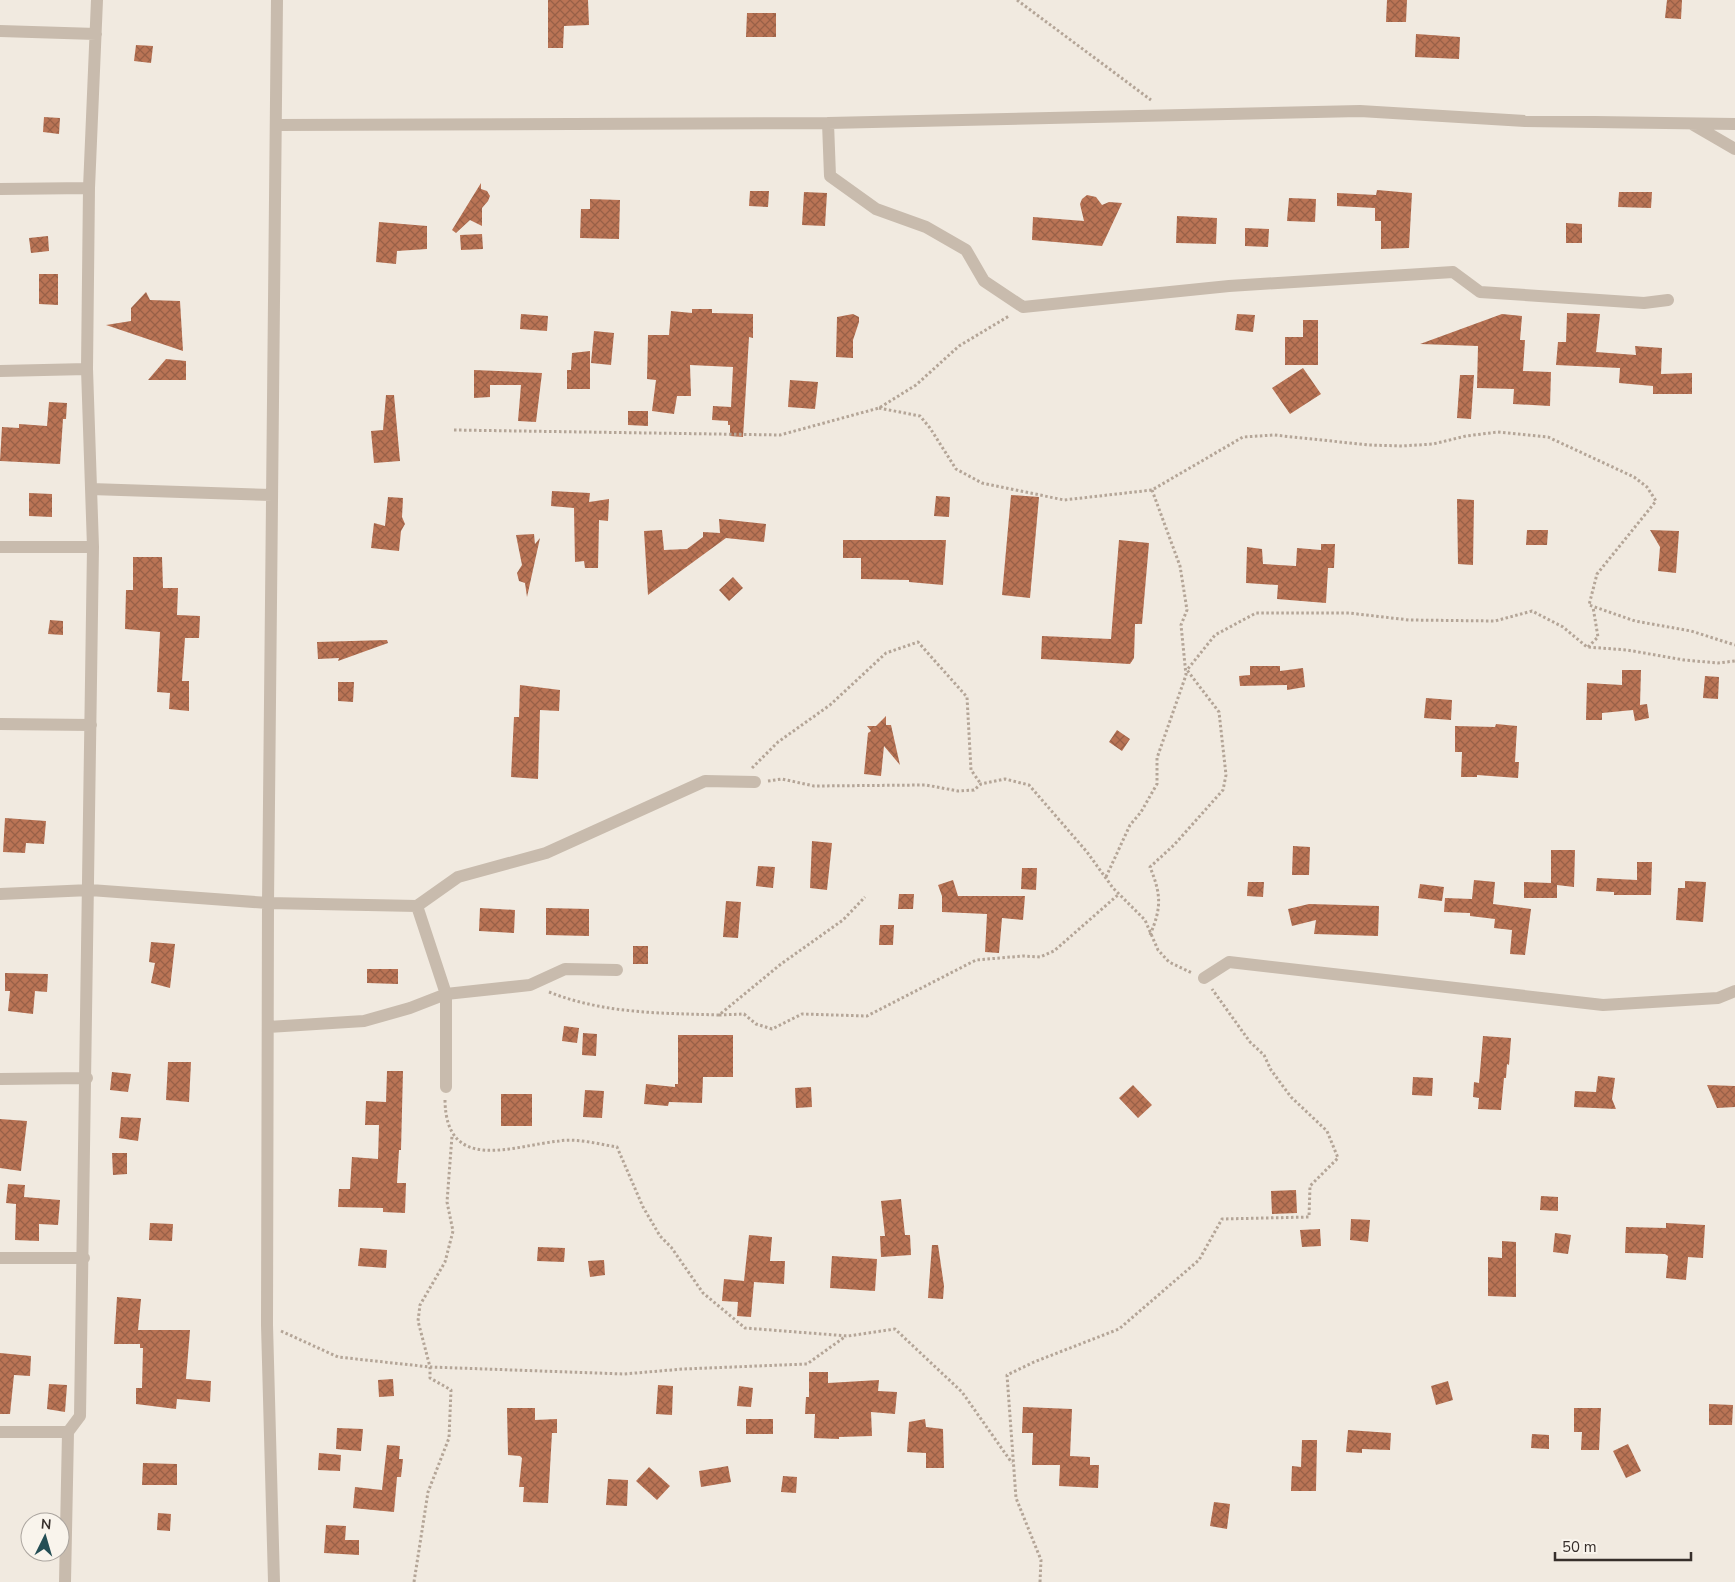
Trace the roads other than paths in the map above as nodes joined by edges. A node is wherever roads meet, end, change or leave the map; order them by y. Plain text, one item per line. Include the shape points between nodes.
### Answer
1 (97, 0) edge
2 (277, 0) edge
3 (0, 32) edge
4 (96, 34) junction
5 (828, 123) junction
6 (1691, 124) junction
7 (1735, 124) edge
8 (277, 125) junction
9 (1735, 149) edge
10 (89, 188) junction
11 (0, 189) edge
12 (1668, 300) dead end
13 (87, 369) junction
14 (0, 371) edge
15 (90, 489) junction
16 (272, 495) junction
17 (0, 547) edge
18 (93, 547) junction
19 (0, 724) edge
20 (91, 725) junction
21 (755, 782) road end
22 (90, 890) junction
23 (0, 894) edge
24 (268, 903) junction
25 (417, 906) junction
26 (617, 970) dead end
27 (1204, 978) road end
28 (1735, 991) edge
29 (446, 994) junction
30 (268, 1027) junction
31 (87, 1078) junction
32 (0, 1079) edge
33 (446, 1087) road end
34 (0, 1258) edge
35 (84, 1258) junction
36 (0, 1432) edge
37 (68, 1432) junction
38 (65, 1582) edge
39 (274, 1582) edge

1 - 4 street
2 - 8 street
3 - 4 street
4 - 10 street
5 - 6 street via 1360,111 1525,121
5 - 8 street
5 - 12 street via 830,176 876,209 926,227 966,250 984,281 1023,308 1229,286 1453,272 1480,292 1644,302
6 - 7 street
6 - 9 street
8 - 16 street
10 - 11 street
10 - 13 street
13 - 14 street
13 - 15 street
15 - 16 street
15 - 18 street
16 - 24 street
17 - 18 street
18 - 20 street
19 - 20 street
20 - 22 street
21 - 25 street via 705,781 546,852 458,877
22 - 23 street
22 - 24 street
22 - 31 street
24 - 25 street
24 - 30 street
25 - 29 street
26 - 29 street via 565,969 530,985
27 - 28 street via 1229,962 1603,1005 1718,998
29 - 30 street via 364,1021
29 - 33 street
30 - 39 street via 267,1324
31 - 32 street
31 - 35 street
34 - 35 street
35 - 37 street via 80,1416
36 - 37 street
37 - 38 street

